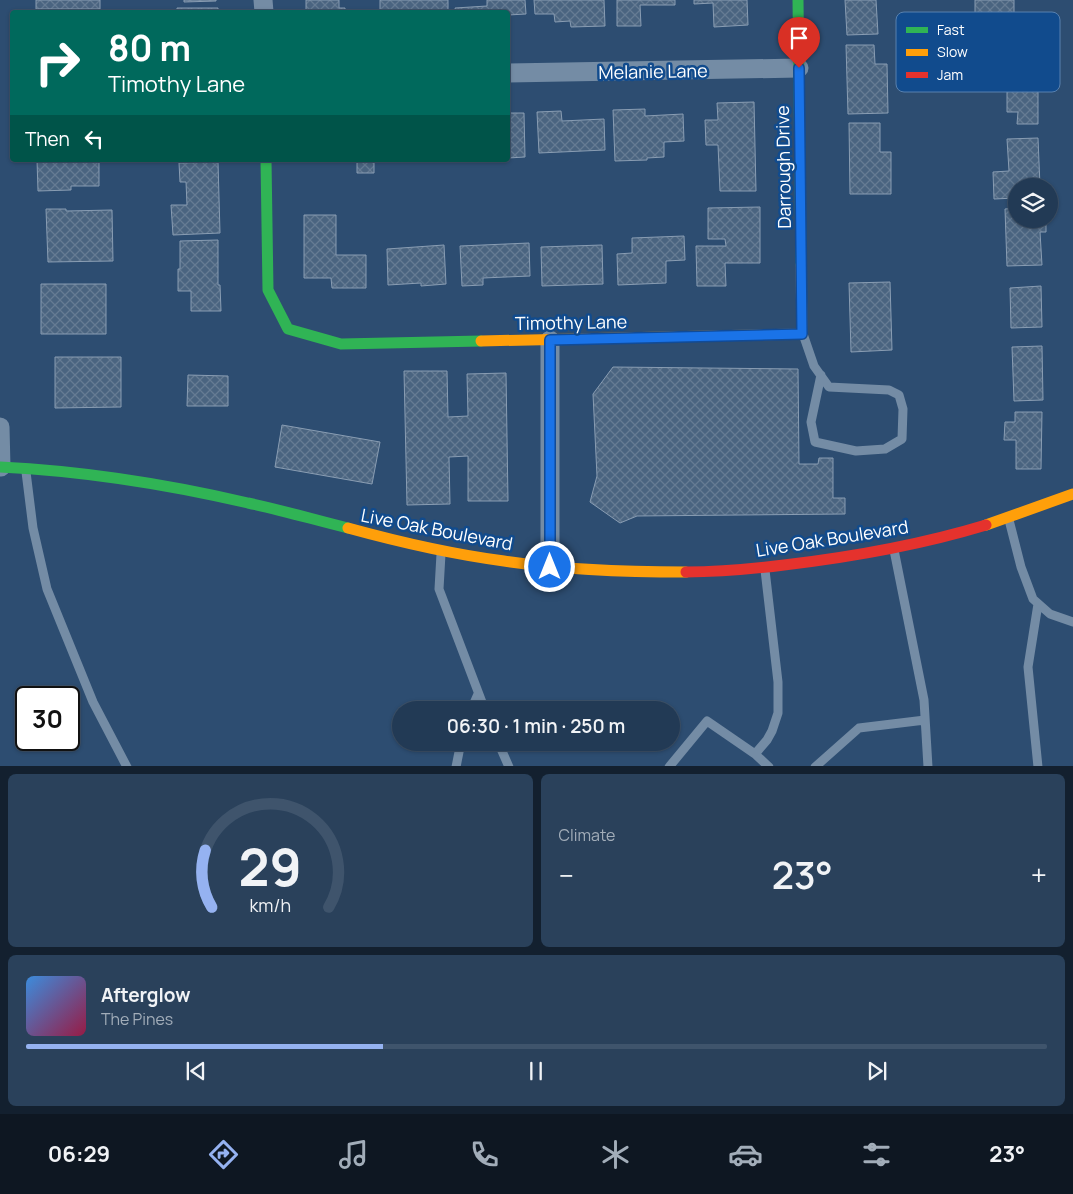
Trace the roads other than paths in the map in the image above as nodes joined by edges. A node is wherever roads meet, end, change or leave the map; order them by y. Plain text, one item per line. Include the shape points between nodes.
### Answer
1 (798, 0) edge
2 (799, 68) junction
3 (510, 73) edge
4 (266, 162) edge
5 (802, 334) junction
6 (550, 340) junction
7 (821, 375) junction
8 (0, 427) edge
9 (0, 468) edge
10 (25, 469) junction
11 (1073, 494) edge
12 (1008, 517) junction
13 (894, 548) junction
14 (441, 551) junction
15 (550, 567) junction
16 (764, 568) junction
17 (1038, 604) junction
18 (1073, 622) edge
19 (478, 694) junction
20 (475, 701) edge
21 (481, 701) edge
22 (925, 720) junction
23 (459, 751) edge
24 (502, 751) edge
25 (755, 754) junction
26 (127, 766) edge
27 (456, 766) edge
28 (509, 766) edge
29 (669, 766) edge
30 (769, 766) edge
31 (815, 766) edge
32 (928, 766) edge
33 (1038, 766) edge

1 - 2 main road, Darrough Drive
2 - 3 street, Melanie Lane
2 - 5 main road, Darrough Drive
4 - 6 main road, Timothy Lane via 268,290 288,328 340,344
5 - 6 main road, Timothy Lane
5 - 7 lane via 814,366
6 - 15 street
7 - 7 lane via 829,387 889,390 899,395 903,409 902,439 885,449 856,451 815,442 811,422
8 - 9 street
9 - 10 main road, Live Oak Boulevard
10 - 14 main road, Live Oak Boulevard via 101,476 181,489
10 - 26 lane via 32,528 47,589 94,702
11 - 12 main road, Live Oak Boulevard
12 - 13 main road, Live Oak Boulevard
12 - 17 lane via 1020,567
13 - 16 main road, Live Oak Boulevard
13 - 22 lane via 924,700
14 - 15 main road, Live Oak Boulevard
14 - 19 lane via 439,589
15 - 16 main road, Live Oak Boulevard via 639,572
16 - 25 lane via 778,682 778,713 767,740
17 - 18 lane via 1050,614
17 - 33 lane via 1028,667
19 - 20 lane
19 - 21 lane
22 - 31 lane via 859,728
22 - 32 lane
23 - 27 lane
24 - 28 lane
25 - 29 lane via 707,721
25 - 30 lane

